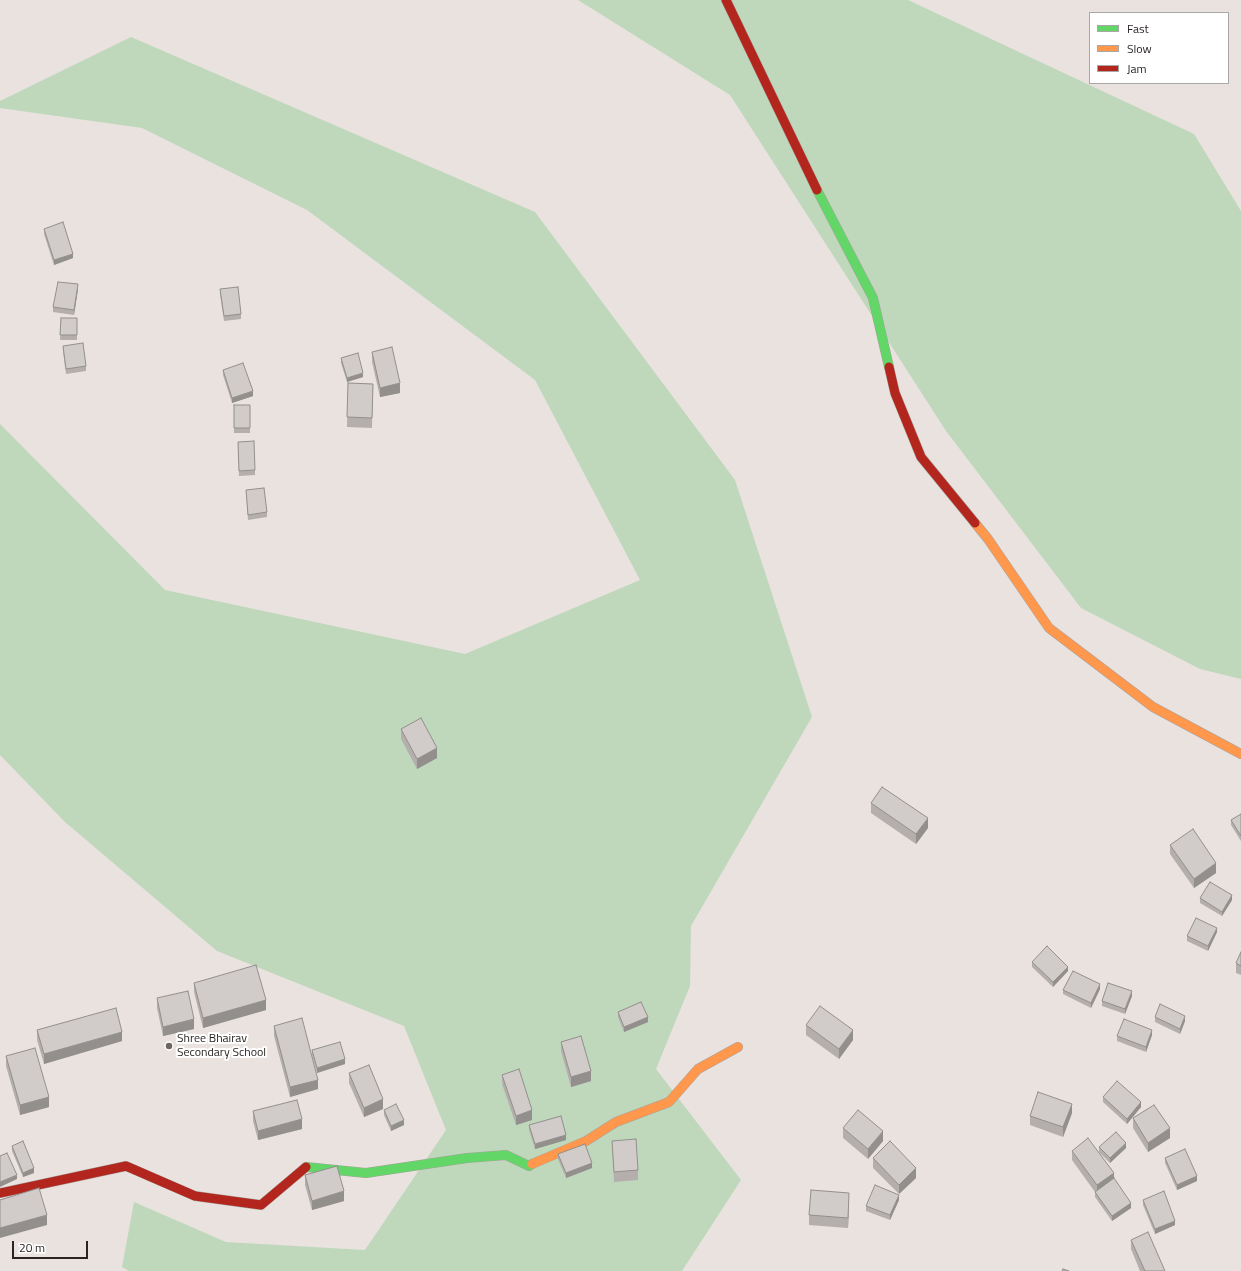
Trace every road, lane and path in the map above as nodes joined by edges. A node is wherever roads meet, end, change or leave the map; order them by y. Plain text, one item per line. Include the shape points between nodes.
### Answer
1 (726, 0) edge
2 (1241, 754) edge
3 (738, 1047) dead end
4 (0, 1193) edge

1 - 2 street via 819,195 873,298 895,393 921,457 988,540 1049,628 1153,707
3 - 4 street via 698,1069 669,1102 616,1122 586,1141 529,1166 506,1155 366,1173 307,1167 261,1205 195,1196 126,1166

